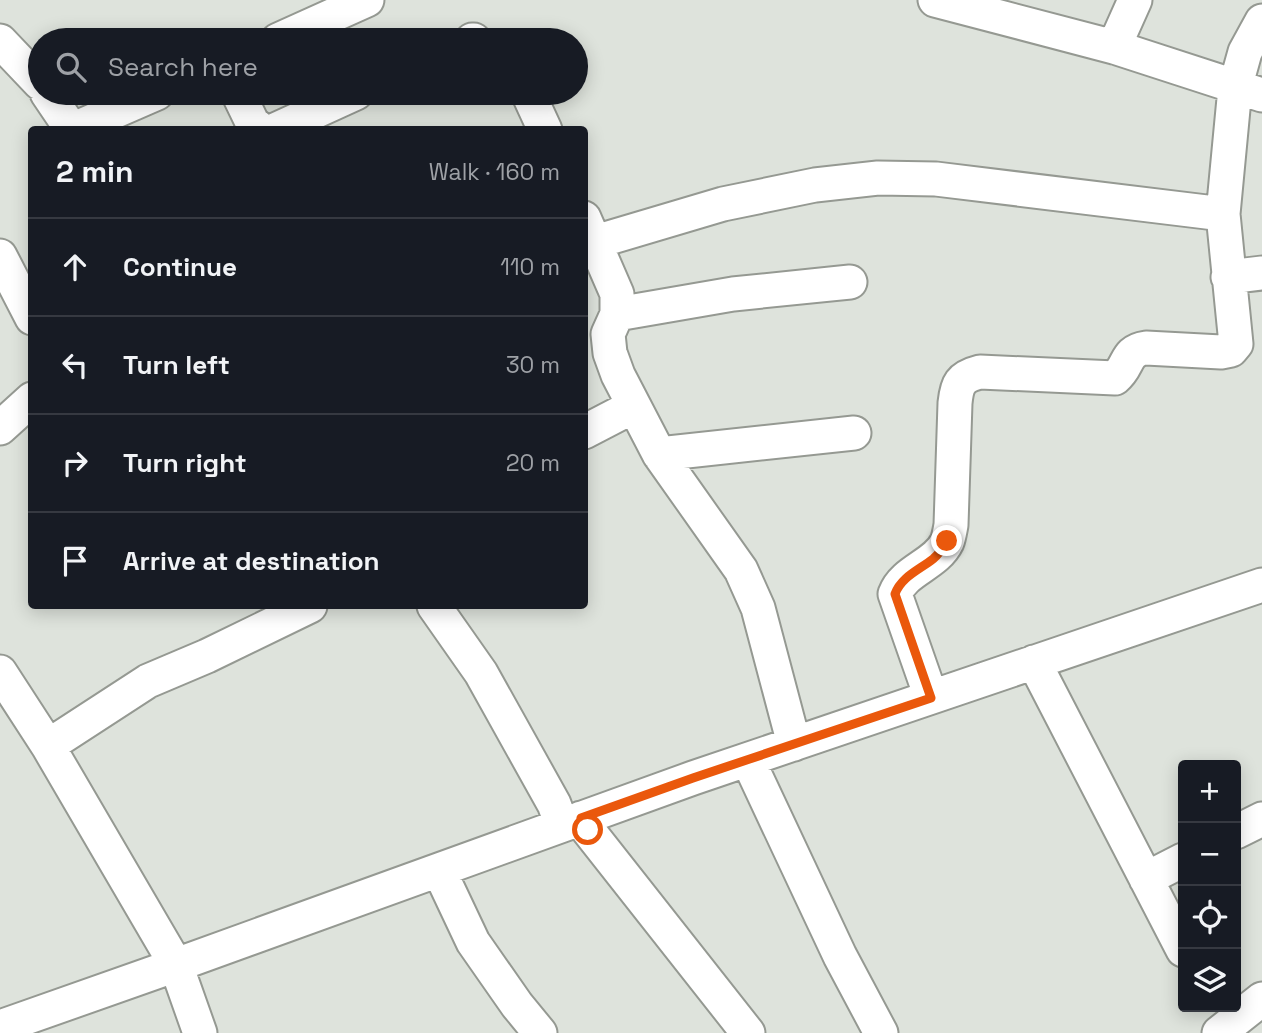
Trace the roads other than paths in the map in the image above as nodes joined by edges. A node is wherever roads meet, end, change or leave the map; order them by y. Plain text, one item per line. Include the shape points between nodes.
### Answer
1 (366, 0) edge
2 (935, 0) edge
3 (1135, 0) edge
4 (1000, 8) edge
5 (1262, 21) edge
6 (304, 28) edge
7 (0, 40) edge
8 (1114, 47) junction
9 (28, 70) edge
10 (1249, 92) edge
11 (55, 105) edge
12 (129, 105) edge
13 (244, 105) edge
14 (330, 105) edge
15 (534, 105) edge
16 (69, 126) edge
17 (81, 126) edge
18 (256, 126) edge
19 (284, 126) edge
20 (543, 126) edge
21 (1223, 214) junction
22 (590, 230) edge
23 (0, 256) edge
24 (1262, 273) edge
25 (1228, 277) junction
26 (850, 282) dead end
27 (28, 310) edge
28 (617, 314) junction
29 (28, 402) edge
30 (634, 405) junction
31 (0, 428) edge
32 (588, 430) edge
33 (853, 433) dead end
34 (659, 454) junction
35 (1262, 585) edge
36 (304, 609) edge
37 (436, 609) edge
38 (1034, 662) junction
39 (0, 672) edge
40 (931, 698) junction
41 (10, 710) edge
42 (794, 744) junction
43 (48, 746) junction
44 (748, 760) junction
45 (1262, 819) edge
46 (572, 822) junction
47 (1241, 830) edge
48 (1178, 863) edge
49 (439, 870) junction
50 (1146, 879) junction
51 (1182, 949) edge
52 (176, 965) junction
53 (1262, 999) edge
54 (1219, 1023) edge
55 (0, 1027) edge
56 (200, 1033) edge
57 (540, 1033) edge
58 (748, 1033) edge
59 (881, 1033) edge

1 - 6 street
2 - 4 street
3 - 8 street
4 - 8 street
5 - 10 street via 1245,52
7 - 9 street
8 - 10 street
10 - 21 street
11 - 16 street
12 - 17 street
13 - 18 street
14 - 19 street
15 - 20 street
21 - 22 street via 936,179 878,178
21 - 25 street
22 - 28 street via 617,294
23 - 27 street
24 - 25 street
25 - 40 street via 1236,333 1231,350 1139,349 1130,353 1115,378 980,372 960,382 947,541 895,594
26 - 28 street via 733,294
28 - 30 street via 608,334 610,353
29 - 31 street
30 - 32 street
30 - 34 street
33 - 34 street
34 - 42 street via 741,570 758,608
35 - 38 street
36 - 43 street via 148,681
37 - 46 street via 481,673 554,804
38 - 40 street
38 - 50 street
39 - 41 street
40 - 42 street
41 - 43 street
42 - 44 street
43 - 52 street
44 - 46 street
44 - 59 street
45 - 47 street
46 - 49 street
46 - 58 street via 588,830
48 - 50 street
49 - 52 street
49 - 57 street via 473,942
50 - 51 street
52 - 55 street
52 - 56 street
53 - 54 street

